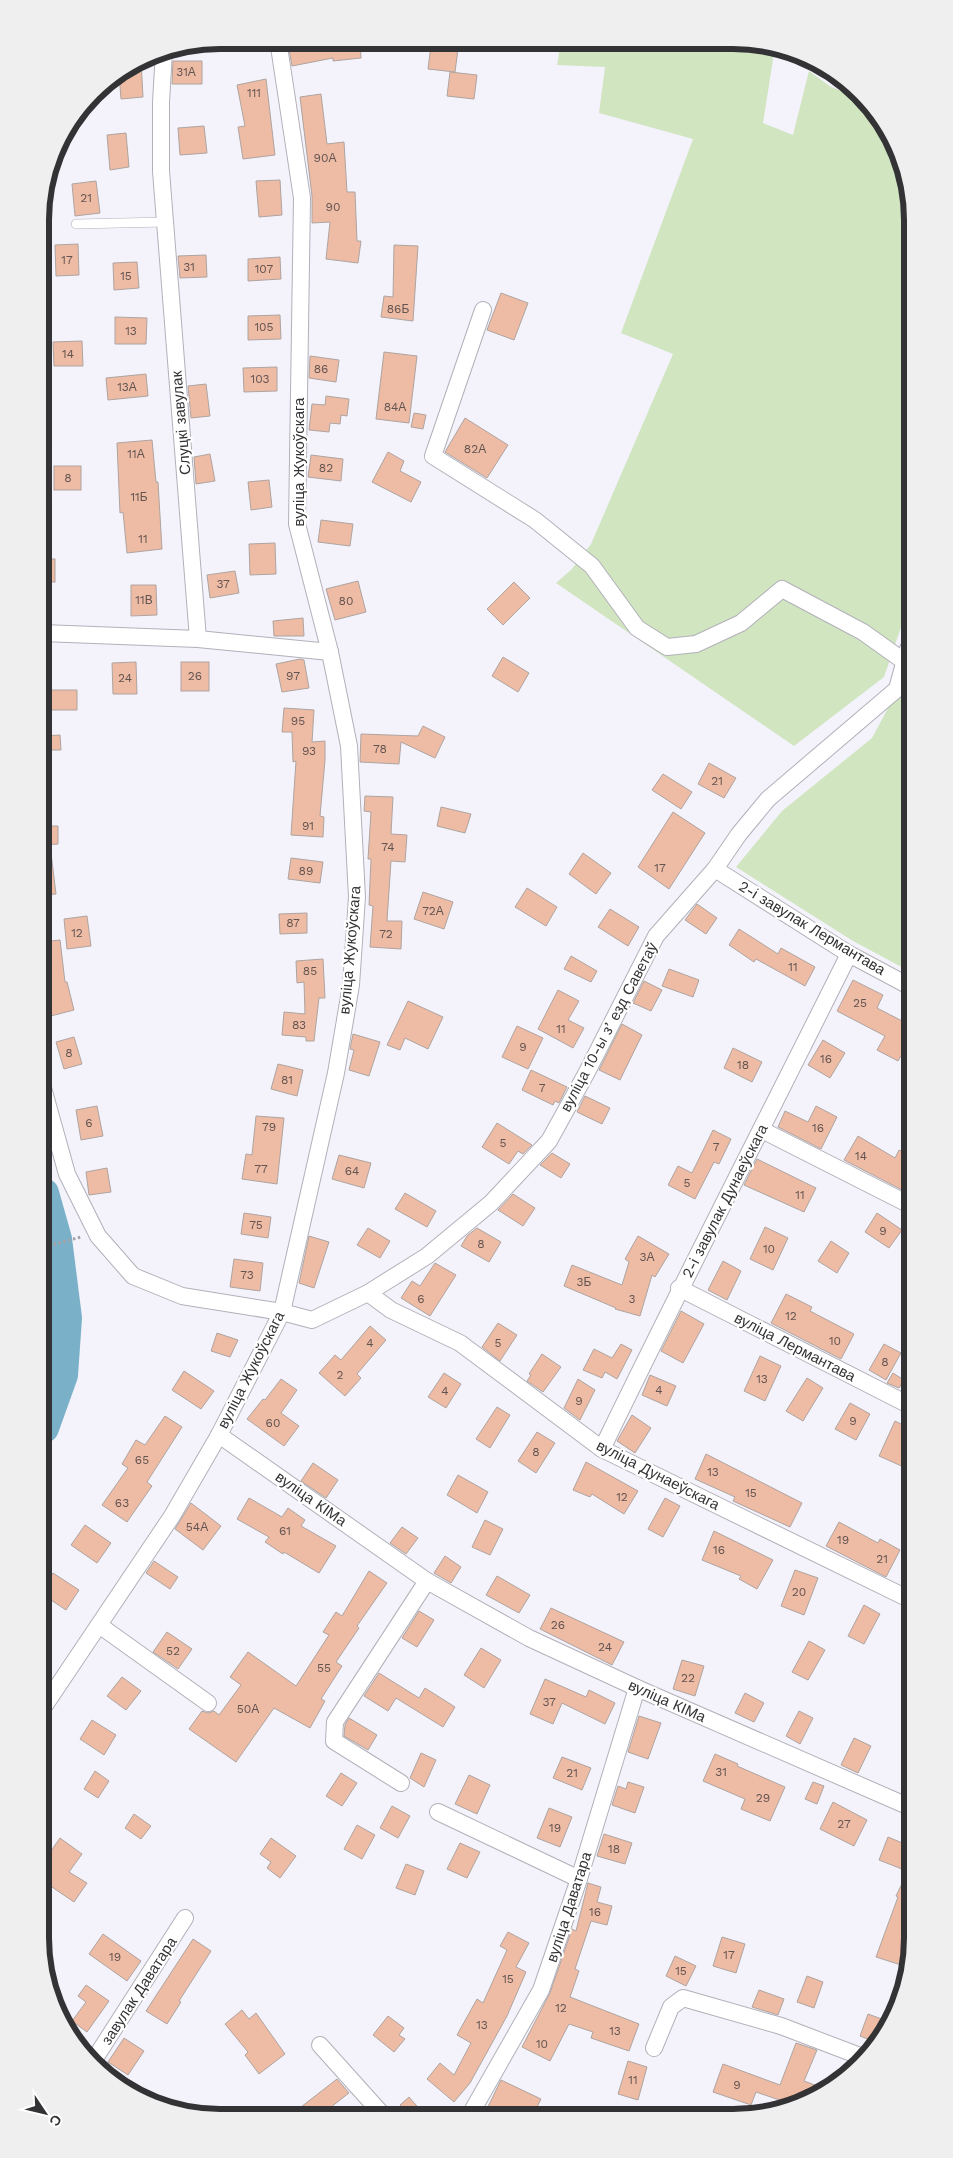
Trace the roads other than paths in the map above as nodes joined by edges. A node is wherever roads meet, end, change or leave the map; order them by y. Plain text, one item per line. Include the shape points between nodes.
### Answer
1 (279, 49) edge
2 (164, 58) edge
3 (165, 222) junction
4 (76, 224) dead end
5 (484, 310) dead end
6 (49, 633) edge
7 (198, 640) junction
8 (330, 652) junction
9 (904, 656) edge
10 (904, 667) edge
11 (715, 869) junction
12 (849, 954) junction
13 (904, 983) edge
14 (49, 1110) edge
15 (762, 1130) junction
16 (904, 1202) edge
17 (679, 1288) junction
18 (368, 1293) junction
19 (282, 1312) junction
20 (904, 1402) edge
21 (219, 1434) junction
22 (602, 1449) junction
23 (427, 1581) junction
24 (904, 1596) edge
25 (99, 1625) junction
26 (637, 1688) junction
27 (49, 1699) edge
28 (208, 1702) dead end
29 (401, 1783) dead end
30 (904, 1805) edge
31 (438, 1812) dead end
32 (579, 1879) junction
33 (185, 1918) dead end
34 (320, 2045) dead end
35 (654, 2048) dead end
36 (857, 2055) edge
37 (96, 2056) edge
38 (378, 2109) edge
39 (472, 2109) edge

1 - 8 street, вуліца Жукоўскага via 302,198 297,524
2 - 3 street, Слуцкі завулак via 161,171
3 - 4 lane
3 - 7 street, Слуцкі завулак
5 - 9 street via 433,456 535,520 592,566 637,628 667,647 696,644 741,623 782,589
6 - 7 street
7 - 8 street
8 - 19 street, вуліца Жукоўскага via 349,746 357,897 351,985 336,1072
10 - 11 street, вуліца 10-ы зʼезд Саветаў via 897,689 768,799
11 - 12 street, 2-і завулак Лермантава
11 - 18 street, вуліца 10-ы зʼезд Саветаў via 656,936 549,1141 491,1204 427,1256
12 - 13 street, 2-і завулак Лермантава
12 - 15 street, 2-і завулак Дунаеўскага
14 - 19 street via 67,1174 98,1236 133,1276 182,1296
15 - 16 street
15 - 17 street, 2-і завулак Дунаеўскага
17 - 20 street, вуліца Лермантава
17 - 22 street, 2-і завулак Дунаеўскага
18 - 19 street, вуліца 10-ы зʼезд Саветаў via 312,1320
18 - 22 street, вуліца Дунаеўскага via 392,1310 460,1343
19 - 21 street, вуліца Жукоўскага
21 - 23 street, вуліца КІМа
21 - 25 street, вуліца Жукоўскага via 172,1516
22 - 24 street, вуліца Дунаеўскага
23 - 26 street, вуліца КІМа via 530,1638
23 - 29 street via 335,1722 334,1741
25 - 27 street, вуліца Жукоўскага
25 - 28 street
26 - 30 street, вуліца КІМа
26 - 32 street, вуліца Даватара
31 - 32 street
32 - 39 street, вуліца Даватара via 541,1990
33 - 37 street, завулак Даватара
34 - 38 street
35 - 36 street via 670,2007 683,1998 781,2026

